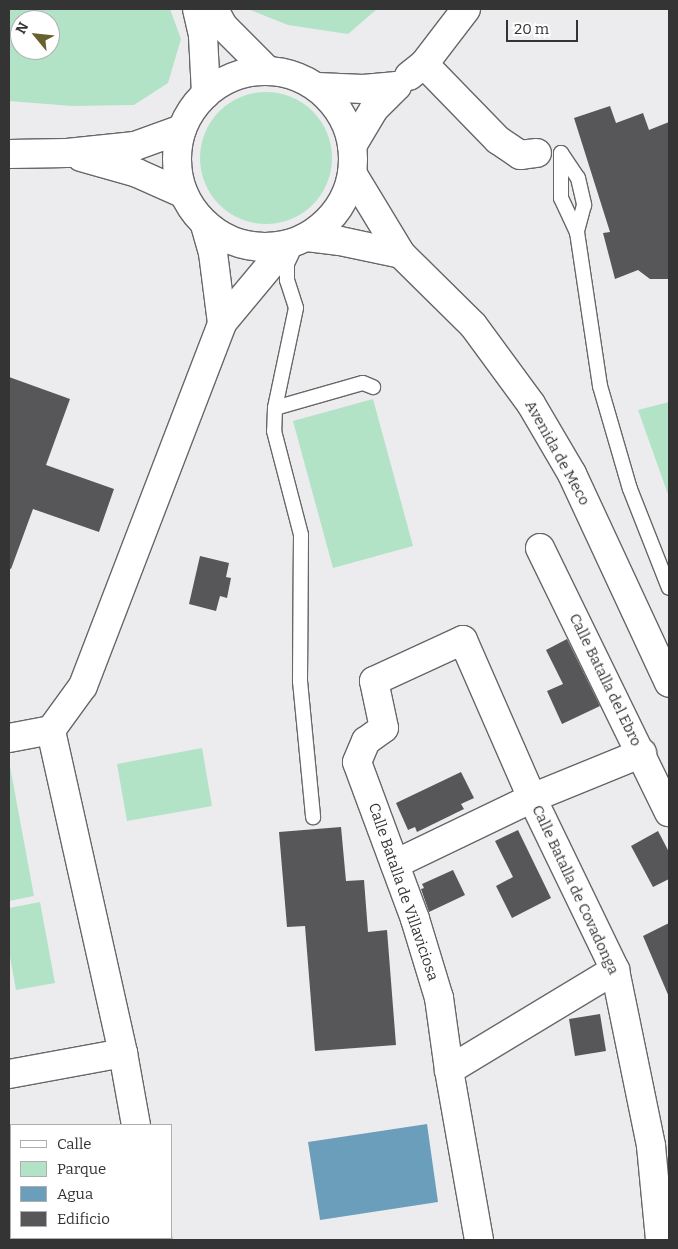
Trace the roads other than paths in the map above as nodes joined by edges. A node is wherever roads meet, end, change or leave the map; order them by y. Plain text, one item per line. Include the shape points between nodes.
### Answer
1 (196, 9) edge
2 (214, 9) edge
3 (466, 9) edge
4 (424, 64) junction
5 (267, 70) junction
6 (397, 86) junction
7 (317, 87) junction
8 (206, 94) junction
9 (182, 130) junction
10 (67, 153) junction
11 (549, 153) junction
12 (9, 154) edge
13 (352, 159) junction
14 (184, 194) junction
15 (205, 225) junction
16 (577, 232) junction
17 (297, 241) junction
18 (401, 254) junction
19 (222, 323) junction
20 (373, 387) dead end
21 (275, 408) junction
22 (540, 548) dead end
23 (669, 588) edge
24 (462, 640) joint
25 (669, 682) edge
26 (51, 730) junction
27 (9, 738) edge
28 (642, 753) junction
29 (532, 798) junction
30 (669, 812) edge
31 (313, 817) dead end
32 (395, 864) junction
33 (615, 970) junction
34 (123, 1052) junction
35 (448, 1070) junction
36 (9, 1074) edge
37 (136, 1124) edge
38 (479, 1240) edge
39 (660, 1240) edge

1 - 8 street via 203,36
2 - 5 street via 223,26
3 - 4 street
4 - 6 street
4 - 11 street via 498,140 520,155
5 - 7 street via 302,78
5 - 8 street via 245,73 224,81
6 - 7 street via 363,89
6 - 13 street via 374,109
7 - 13 street via 330,99 348,129
8 - 9 street via 192,110
9 - 10 street via 135,146
9 - 14 street via 177,162
10 - 12 street
10 - 14 street via 138,173
11 - 16 lane via 561,198
11 - 16 lane via 578,178 584,205
13 - 17 street via 347,192 337,210 324,225
13 - 18 street, Avenida de Meco
14 - 15 street
15 - 17 street via 235,243 270,248
15 - 19 street via 213,254
16 - 23 lane via 600,386 630,489
17 - 18 street
17 - 19 street
17 - 21 lane via 287,264 287,280 296,308
18 - 25 street, Avenida de Meco via 473,325 531,404 572,474
19 - 26 street via 83,686
20 - 21 lane via 363,383
21 - 31 lane via 274,430 301,535 300,681
22 - 28 street, Calle Batalla del Ebro
24 - 29 street, Calle Batalla de Covadonga
24 - 32 street, Calle Batalla de Villaviciosa via 374,681 384,728 366,741 358,762
26 - 27 street
26 - 34 street
28 - 29 street
28 - 30 street, Calle Batalla del Ebro
29 - 32 street
29 - 33 street, Calle Batalla de Covadonga
32 - 35 street, Calle Batalla de Villaviciosa via 439,998
33 - 35 street
33 - 39 street, Calle Batalla de Covadonga via 651,1146
34 - 36 street
34 - 37 street
35 - 38 street, Calle Batalla de Villaviciosa

